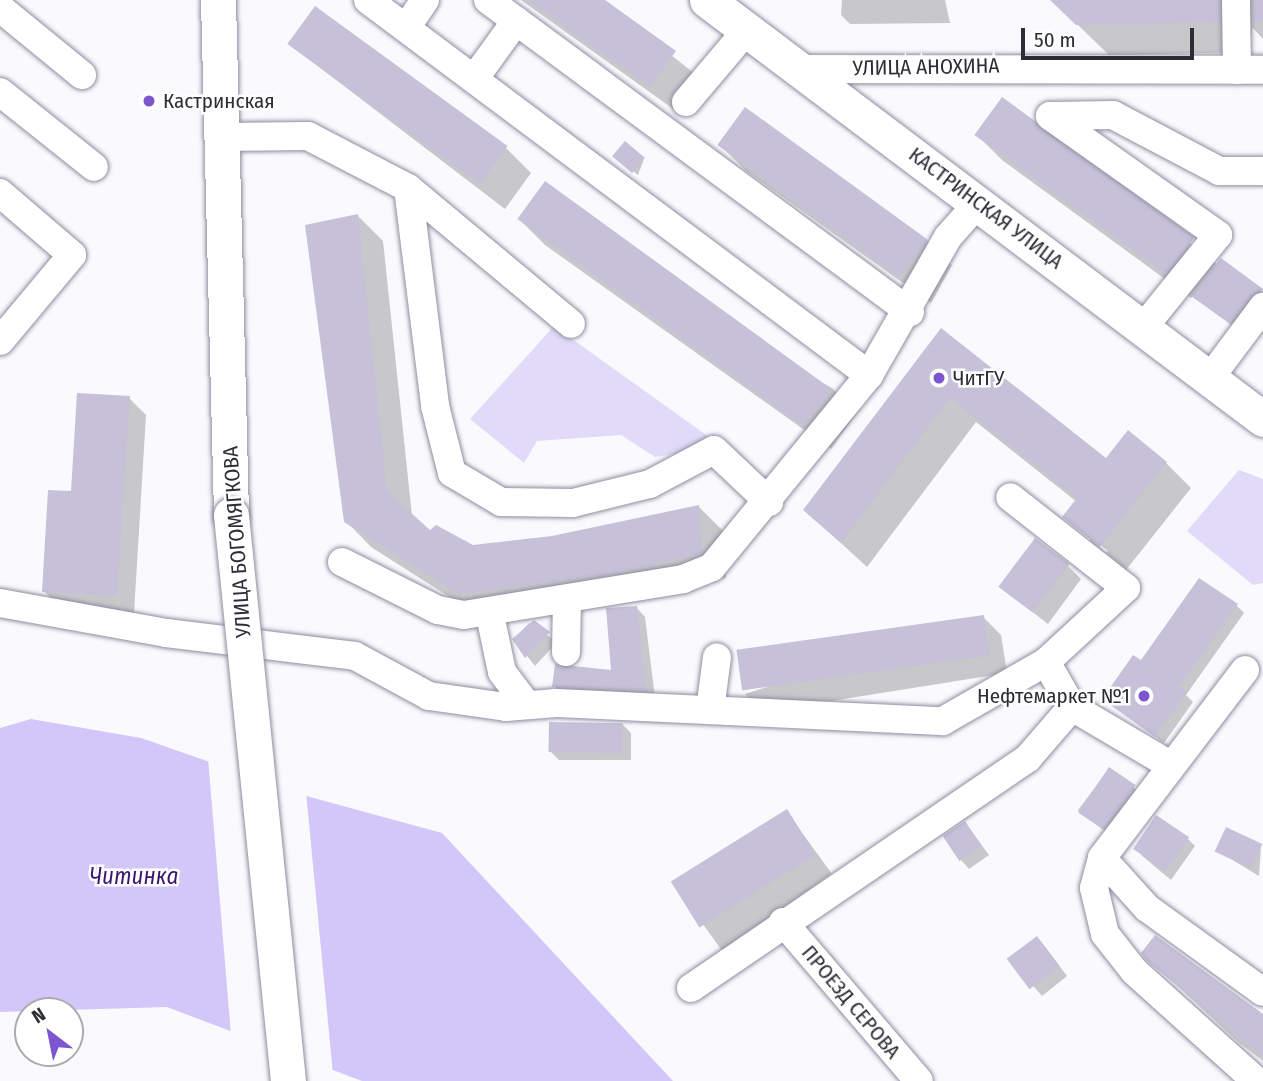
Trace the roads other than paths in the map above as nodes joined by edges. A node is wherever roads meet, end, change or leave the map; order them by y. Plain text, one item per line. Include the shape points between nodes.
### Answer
1 (218, 0) edge
2 (368, 0) edge
3 (425, 0) edge
4 (488, 0) edge
5 (707, 0) edge
6 (1236, 0) edge
7 (0, 8) edge
8 (516, 21) junction
9 (406, 28) junction
10 (746, 31) junction
11 (799, 69) junction
12 (1250, 70) edge
13 (82, 75) dead end
14 (474, 79) junction
15 (0, 92) edge
16 (687, 102) dead end
17 (221, 137) junction
18 (94, 167) dead end
19 (1263, 171) edge
20 (408, 188) junction
21 (0, 193) edge
22 (979, 202) junction
23 (1263, 307) edge
24 (911, 312) junction
25 (571, 324) dead end
26 (1143, 328) junction
27 (0, 341) edge
28 (869, 374) junction
29 (1210, 378) junction
30 (1263, 419) edge
31 (1010, 497) dead end
32 (769, 502) junction
33 (342, 562) dead end
34 (566, 601) junction
35 (0, 603) edge
36 (490, 615) junction
37 (566, 652) dead end
38 (717, 657) dead end
39 (1046, 662) junction
40 (1245, 670) dead end
41 (527, 705) junction
42 (1072, 707) junction
43 (710, 710) junction
44 (1170, 765) junction
45 (1102, 858) junction
46 (783, 922) junction
47 (691, 988) dead end
48 (1263, 992) edge
49 (288, 1081) edge
50 (919, 1081) edge
51 (1256, 1081) edge

1 - 17 main road, УЛИЦА БОГОМЯГКОВА
2 - 9 street
3 - 9 street
4 - 8 street
5 - 10 main road, КАСТРИНСКАЯ УЛИЦА
6 - 12 street
7 - 13 street
8 - 14 street
8 - 24 street
9 - 14 street
10 - 11 main road, КАСТРИНСКАЯ УЛИЦА
10 - 16 street
11 - 12 street, УЛИЦА АНОХИНА
11 - 22 main road, КАСТРИНСКАЯ УЛИЦА
14 - 28 street
15 - 18 street
17 - 20 street via 308,136
17 - 49 main road, УЛИЦА БОГОМЯГКОВА, bridge via 231,515
19 - 26 street via 1219,171 1113,115 1050,116 1218,235
20 - 25 street
20 - 32 street via 435,406 452,473 501,502 573,503 650,484 714,450
21 - 27 street via 72,255
22 - 24 street via 948,237
22 - 26 main road, КАСТРИНСКАЯ УЛИЦА
23 - 29 street
24 - 28 street
26 - 29 main road, КАСТРИНСКАЯ УЛИЦА
28 - 32 street
29 - 30 main road, КАСТРИНСКАЯ УЛИЦА
31 - 39 street via 1126,588
32 - 34 street via 712,568 683,579
33 - 36 street via 438,610
34 - 36 street
34 - 37 street
35 - 41 street via 166,633 355,656 429,696
36 - 41 street via 502,672
38 - 43 street
39 - 42 street
39 - 43 street via 943,721
40 - 44 street
41 - 43 street
42 - 44 street
42 - 46 street via 1028,758
44 - 45 street
45 - 48 street via 1147,908
45 - 51 street via 1094,888 1105,934 1134,971
46 - 47 street
46 - 50 street, ПРОЕЗД СЕРОВА

